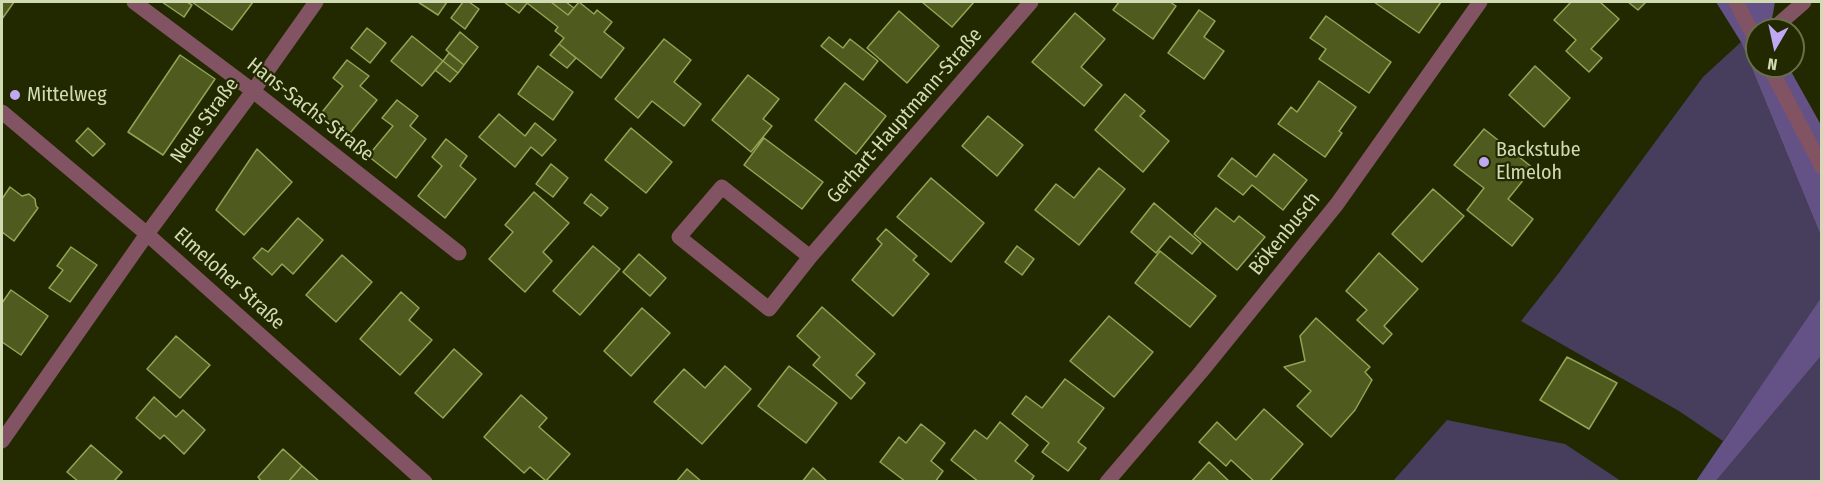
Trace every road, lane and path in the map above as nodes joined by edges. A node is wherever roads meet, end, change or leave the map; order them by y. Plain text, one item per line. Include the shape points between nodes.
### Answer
1 (134, 2) edge
2 (316, 2) edge
3 (1031, 2) edge
4 (1480, 2) edge
5 (1736, 2) edge
6 (1804, 2) edge
7 (1786, 18) edge
8 (1745, 19) edge
9 (1775, 78) edge
10 (253, 91) junction
11 (2, 112) edge
12 (1821, 167) edge
13 (147, 234) junction
14 (459, 253) dead end
15 (810, 257) junction
16 (2, 441) edge
17 (425, 482) edge
18 (1107, 482) edge

1 - 10 street, Hans-Sachs-Straße
2 - 10 street, Neue Straße
3 - 15 street, Gerhart-Hauptmann-Straße
4 - 18 street, Bökenbusch via 1337,204
5 - 8 street
6 - 7 street
9 - 12 street
10 - 13 street, Neue Straße
10 - 14 street, Hans-Sachs-Straße
11 - 13 street, Elmeloher Straße
13 - 16 street
13 - 17 street, Elmeloher Straße
15 - 15 street, Gerhart-Hauptmann-Straße via 722,187 679,237 769,309

